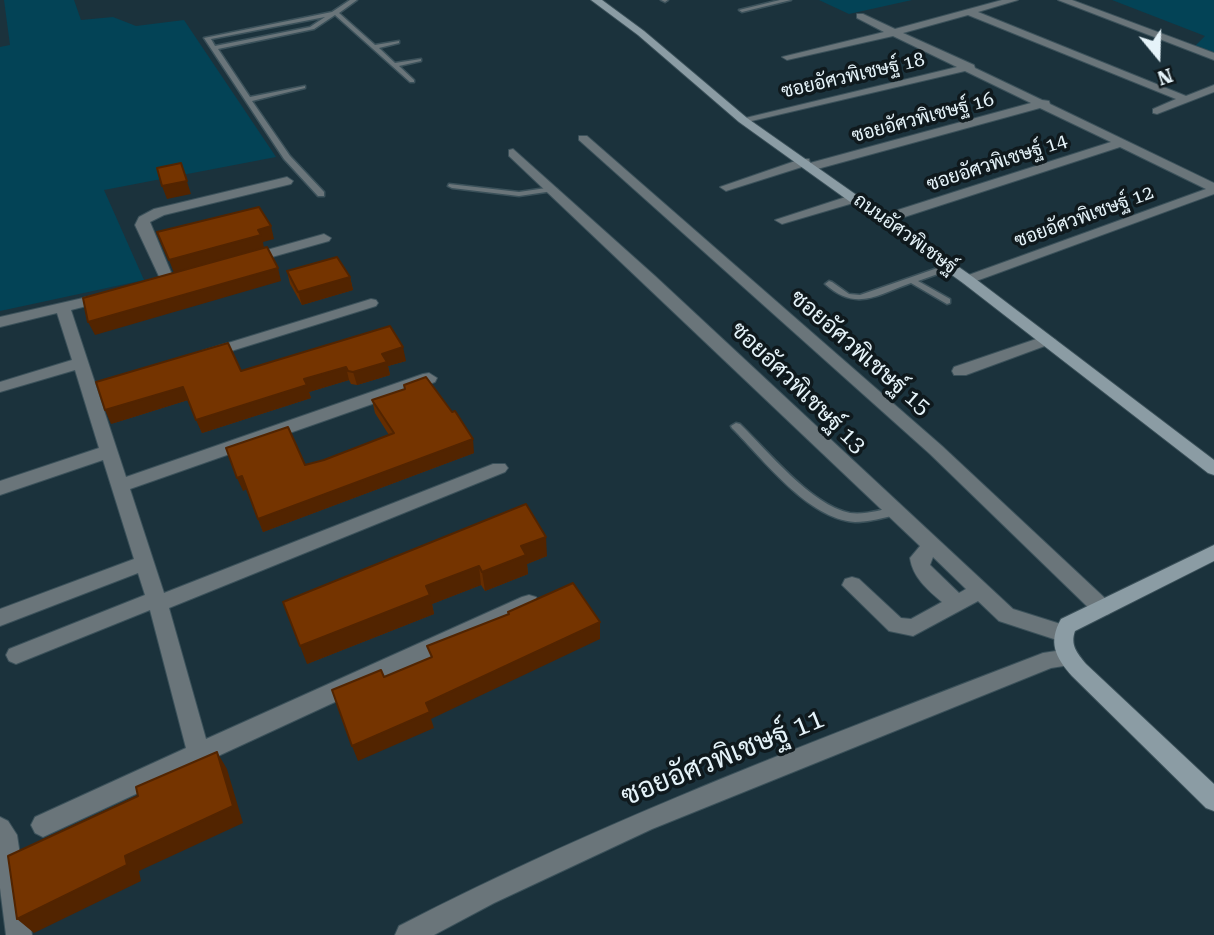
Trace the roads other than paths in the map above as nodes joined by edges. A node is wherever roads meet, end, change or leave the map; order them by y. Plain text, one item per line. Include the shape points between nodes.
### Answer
1 (354, 0) edge
2 (596, 0) edge
3 (759, 0) edge
4 (788, 0) edge
5 (1013, 0) edge
6 (1063, 0) edge
7 (767, 4) junction
8 (742, 10) dead end
9 (335, 13) junction
10 (971, 13) junction
11 (860, 16) dead end
12 (896, 32) junction
13 (397, 42) dead end
14 (374, 47) junction
15 (214, 48) junction
16 (787, 57) dead end
17 (1214, 57) edge
18 (419, 60) dead end
19 (394, 65) junction
20 (970, 67) junction
21 (412, 81) dead end
22 (303, 87) dead end
23 (1214, 88) edge
24 (251, 99) junction
25 (1187, 100) junction
26 (1045, 103) junction
27 (1157, 111) dead end
28 (743, 120) junction
29 (583, 138) dead end
30 (1121, 143) junction
31 (513, 153) dead end
32 (808, 165) junction
33 (287, 181) dead end
34 (452, 186) dead end
35 (726, 187) dead end
36 (1214, 189) edge
37 (553, 190) junction
38 (321, 194) dead end
39 (855, 198) junction
40 (884, 219) junction
41 (782, 220) dead end
42 (324, 238) dead end
43 (233, 264) edge
44 (949, 267) junction
45 (911, 280) junction
46 (968, 280) junction
47 (168, 282) edge
48 (829, 284) dead end
49 (116, 295) edge
50 (947, 301) dead end
51 (371, 303) dead end
52 (64, 308) junction
53 (0, 322) edge
54 (1048, 340) junction
55 (197, 357) edge
56 (80, 363) junction
57 (960, 371) dead end
58 (429, 378) edge
59 (0, 387) edge
60 (736, 426) dead end
61 (110, 451) junction
62 (499, 468) dead end
63 (1214, 469) edge
64 (122, 485) junction
65 (0, 488) edge
66 (894, 511) junction
67 (931, 547) junction
68 (1214, 552) edge
69 (144, 563) junction
70 (852, 585) dead end
71 (979, 591) junction
72 (554, 592) edge
73 (157, 602) junction
74 (957, 603) junction
75 (1102, 608) junction
76 (0, 618) edge
77 (1063, 633) junction
78 (16, 655) dead end
79 (1069, 658) junction
80 (199, 754) junction
81 (1214, 800) edge
82 (43, 825) dead end
83 (0, 829) edge
84 (19, 935) edge
85 (408, 935) edge

1 - 9 lane
2 - 28 street, ถนนอัศวพิเชษฐ์
3 - 7 lane
4 - 7 lane
5 - 10 street
6 - 17 street
7 - 8 lane
9 - 14 lane
9 - 15 lane via 299,32
9 - 15 lane via 207,38
10 - 12 street
10 - 25 street
11 - 12 street
12 - 16 street
12 - 20 street
13 - 14 lane
14 - 19 lane
15 - 24 lane
18 - 19 lane
19 - 21 lane
20 - 26 street
20 - 28 street, ซอยอัศวพิเชษฐ์ 18
22 - 24 lane
23 - 25 street
24 - 38 lane via 288,157
25 - 27 street
26 - 30 street
26 - 32 street, ซอยอัศวพิเชษฐ์ 16
28 - 32 street, ถนนอัศวพิเชษฐ์
29 - 75 street, ซอยอัศวพิเชษฐ์ 15 via 936,450
30 - 36 street
30 - 40 street, ซอยอัศวพิเชษฐ์ 14
31 - 37 street, ซอยอัศวพิเชษฐ์ 13
32 - 35 street, ซอยอัศวพิเชษฐ์ 16
32 - 39 street, ถนนอัศวพิเชษฐ์
33 - 47 street via 159,212 144,220 142,225
34 - 37 lane via 519,194
36 - 46 street, ซอยอัศวพิเชษฐ์ 12
37 - 66 street, ซอยอัศวพิเชษฐ์ 13
39 - 40 street, ถนนอัศวพิเชษฐ์
39 - 41 street
40 - 44 street, ถนนอัศวพิเชษฐ์
42 - 43 street
44 - 45 lane
44 - 46 street, ถนนอัศวพิเชษฐ์
45 - 48 lane via 861,298 847,296
45 - 50 lane
46 - 54 street, ถนนอัศวพิเชษฐ์
49 - 52 street
51 - 55 street
52 - 53 street
52 - 56 street
54 - 57 street
54 - 63 street, ถนนอัศวพิเชษฐ์
56 - 59 street
56 - 61 street via 97,388
58 - 64 street
60 - 66 lane via 828,511 861,518
61 - 64 street
61 - 65 street
62 - 73 street
64 - 69 street
66 - 67 street, ซอยอัศวพิเชษฐ์ 13
67 - 71 street, ซอยอัศวพิเชษฐ์ 13
67 - 74 street via 919,564
68 - 75 street
69 - 73 street
69 - 76 street
70 - 74 street via 904,628 913,628
71 - 74 street
71 - 77 street, ซอยอัศวพิเชษฐ์ 13 via 1006,615
72 - 80 street
73 - 78 street
73 - 80 street
75 - 77 street via 1068,625
77 - 79 street
79 - 81 street
79 - 85 street, ซอยอัศวพิเชษฐ์ 11 via 1050,659 662,813 460,906
80 - 82 street
83 - 84 street via 5,835

